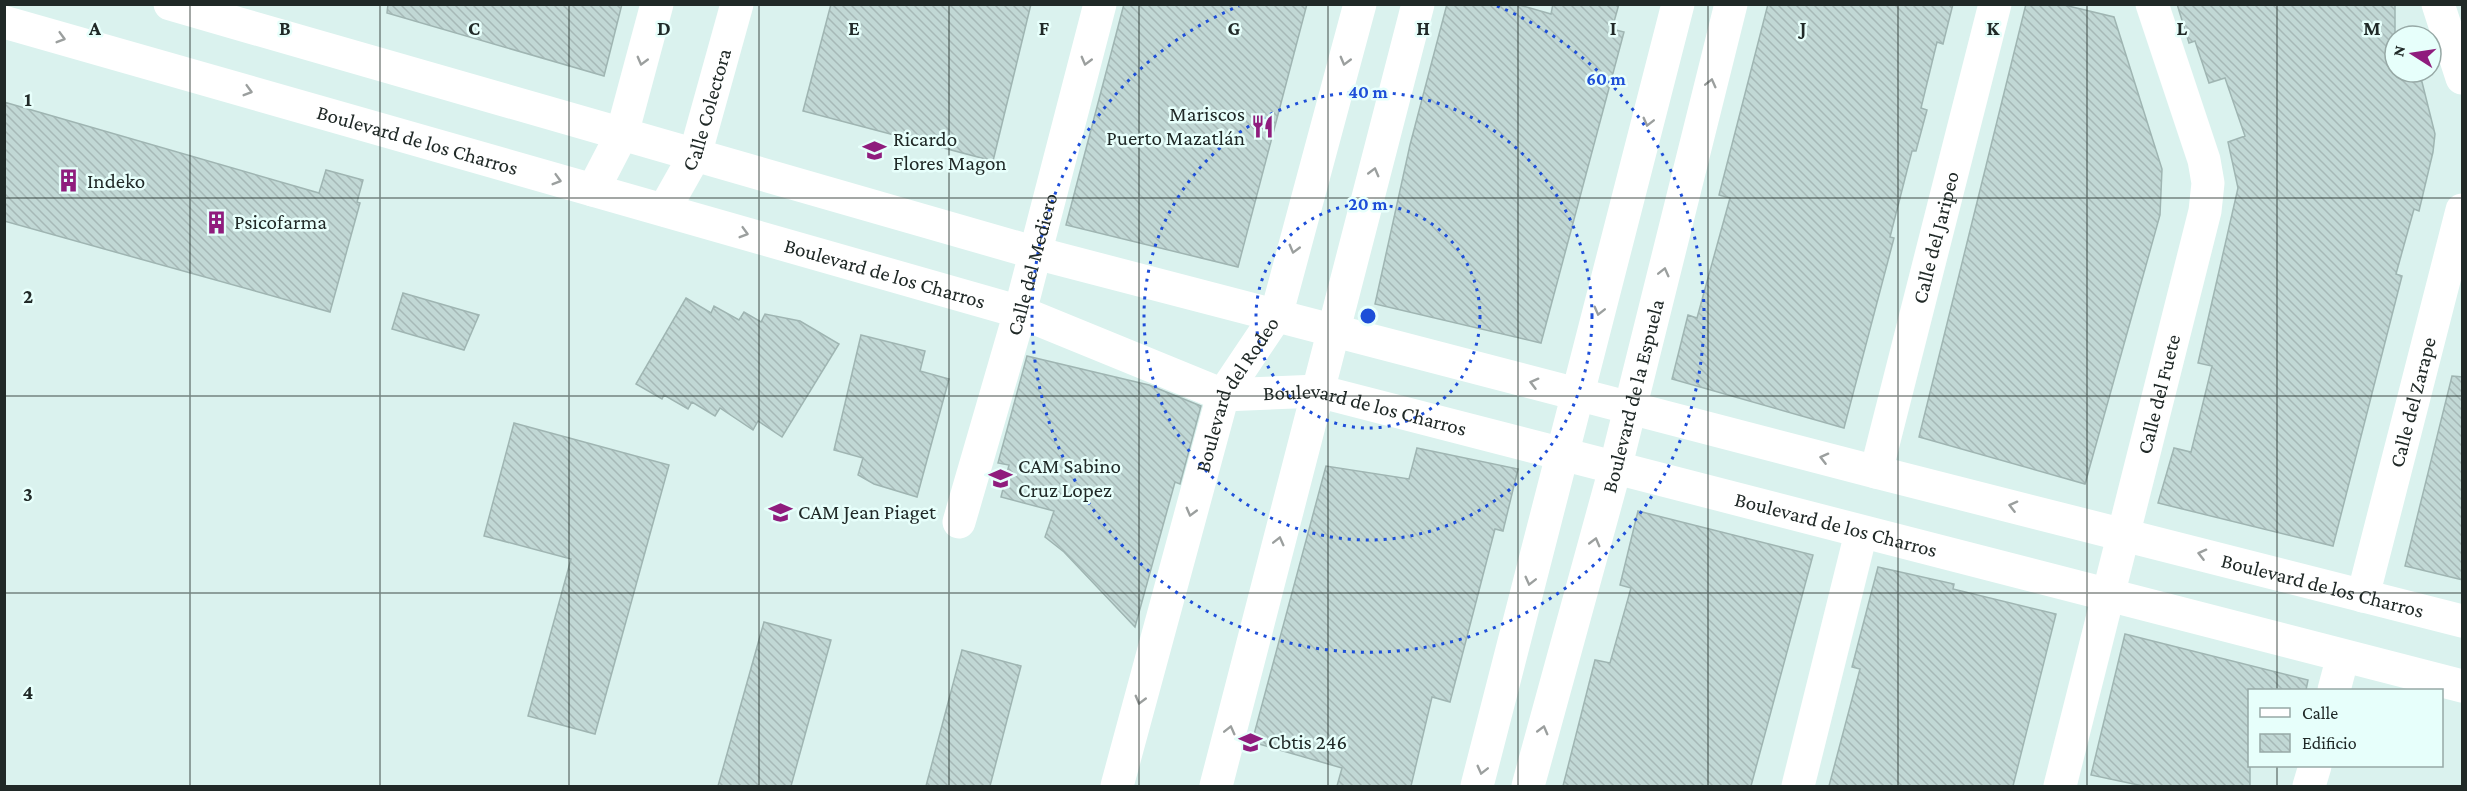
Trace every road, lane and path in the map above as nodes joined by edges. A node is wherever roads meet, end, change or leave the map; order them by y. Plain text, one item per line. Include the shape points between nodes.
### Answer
1 (170, 4) edge
2 (657, 4) edge
3 (736, 4) edge
4 (1100, 4) edge
5 (1360, 4) edge
6 (1418, 4) edge
7 (1678, 4) edge
8 (1731, 4) edge
9 (1995, 4) edge
10 (2152, 4) edge
11 (2438, 4) edge
12 (4, 21) edge
13 (2463, 78) edge
14 (622, 134) junction
15 (695, 155) junction
16 (594, 190) junction
17 (664, 210) junction
18 (2463, 210) edge
19 (1036, 253) junction
20 (1020, 312) junction
21 (1276, 316) junction
22 (1333, 331) junction
23 (1318, 391) junction
24 (1578, 394) junction
25 (1223, 395) junction
26 (1630, 408) junction
27 (1563, 455) junction
28 (1615, 469) junction
29 (1876, 472) junction
30 (959, 522) dead end
31 (1862, 533) junction
32 (2123, 534) junction
33 (2108, 595) junction
34 (2363, 596) junction
35 (2463, 621) edge
36 (2343, 656) junction
37 (2463, 686) edge
38 (2334, 689) edge
39 (2314, 767) edge
40 (1117, 786) edge
41 (1216, 786) edge
42 (1477, 786) edge
43 (1528, 786) edge
44 (1798, 786) edge
45 (2060, 786) edge
46 (2309, 786) edge

1 - 14 street, Boulevard de los Charros
2 -> 14 street
3 - 15 street, Calle Colectora
4 -> 19 street, Calle del Mediero
5 -> 21 street, Boulevard del Rodeo
22 -> 6 street
7 -> 24 street
26 -> 8 street, Boulevard de la Espuela
9 - 29 street, Calle del Jaripeo
10 - 32 street, Calle del Fuete via 2204,160 2208,183 2205,211
11 - 13 street
12 -> 16 street, Boulevard de los Charros
14 - 15 street, Boulevard de los Charros
14 - 16 street
15 - 17 street, Calle Colectora
15 - 19 street, Boulevard de los Charros
16 - 17 street, Boulevard de los Charros
17 -> 20 street, Boulevard de los Charros
18 - 34 street, Calle del Zarape
19 - 20 street, Calle del Mediero
19 - 21 street, Boulevard de los Charros
20 - 25 street, Boulevard de los Charros
20 - 30 street, Calle del Mediero
21 - 22 street, Boulevard de los Charros
21 - 25 street, Boulevard del Rodeo
22 - 23 street
24 -> 22 street, Boulevard de los Charros
23 - 25 street, Boulevard de los Charros
23 - 27 street, Boulevard de los Charros
41 -> 23 street
24 - 26 street, Boulevard de los Charros
24 - 27 street
25 -> 40 street, Boulevard del Rodeo
26 - 28 street, Boulevard de la Espuela
29 -> 26 street, Boulevard de los Charros
27 - 28 street, Boulevard de los Charros
27 -> 42 street
28 - 31 street, Boulevard de los Charros
43 -> 28 street, Boulevard de la Espuela
32 -> 29 street, Boulevard de los Charros
31 - 33 street, Boulevard de los Charros
31 - 44 street
32 - 33 street, Calle del Fuete
34 -> 32 street, Boulevard de los Charros
33 - 36 street, Boulevard de los Charros
33 - 45 street, Calle del Fuete
34 - 35 street, Boulevard de los Charros
36 - 37 street, Boulevard de los Charros
36 - 38 street
39 - 46 street

